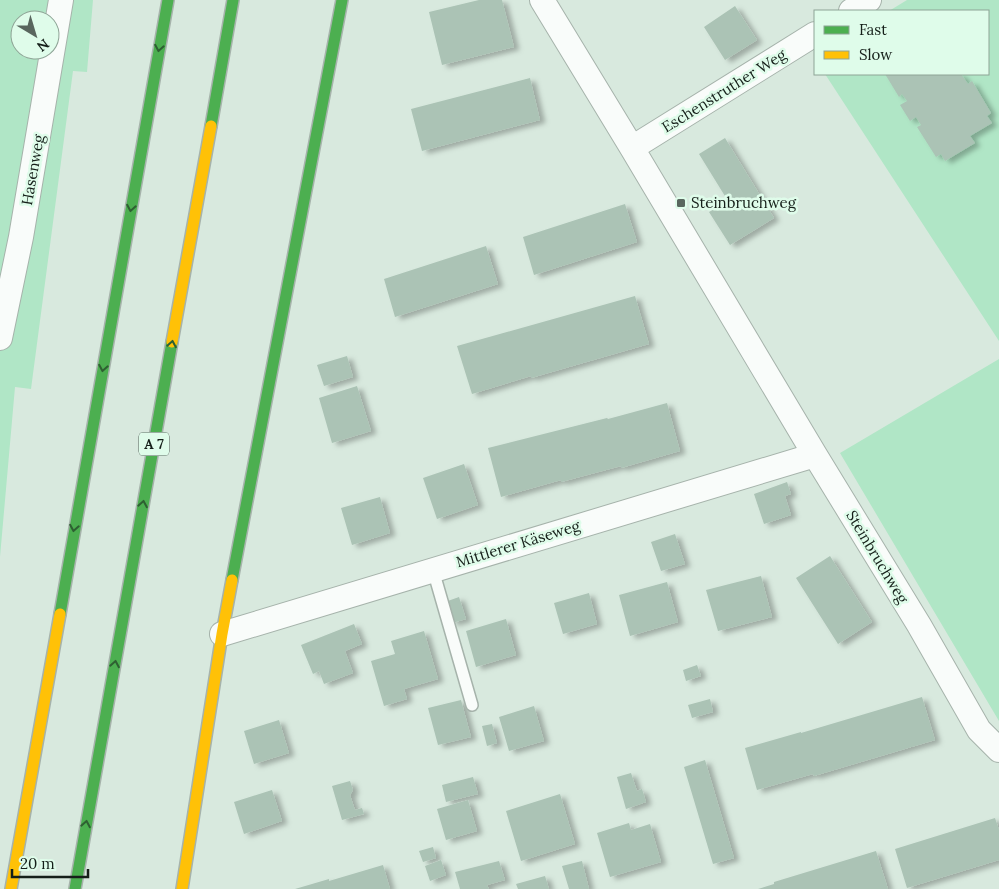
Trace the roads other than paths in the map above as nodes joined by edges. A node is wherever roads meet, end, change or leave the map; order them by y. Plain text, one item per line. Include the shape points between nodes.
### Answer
1 (61, 0) edge
2 (168, 0) edge
3 (233, 0) edge
4 (342, 0) edge
5 (542, 0) edge
6 (869, 0) edge
7 (853, 10) edge
8 (814, 35) edge
9 (632, 148) junction
10 (0, 338) edge
11 (814, 455) junction
12 (433, 570) junction
13 (222, 634) junction
14 (472, 705) dead end
15 (999, 750) edge
16 (10, 889) edge
17 (75, 889) edge
18 (182, 889) edge

1 - 10 street, Hasenweg via 21,237
2 -> 16 main road
17 -> 3 main road, A 7
4 - 13 main road
5 - 9 street, Steinbruchweg
6 - 7 street
8 - 9 street, Eschenstruther Weg
9 - 11 street, Steinbruchweg
11 - 12 street, Mittlerer Käseweg
11 - 15 street, Steinbruchweg via 919,625 979,730
12 - 13 street, Mittlerer Käseweg
12 - 14 lane
13 - 18 main road

